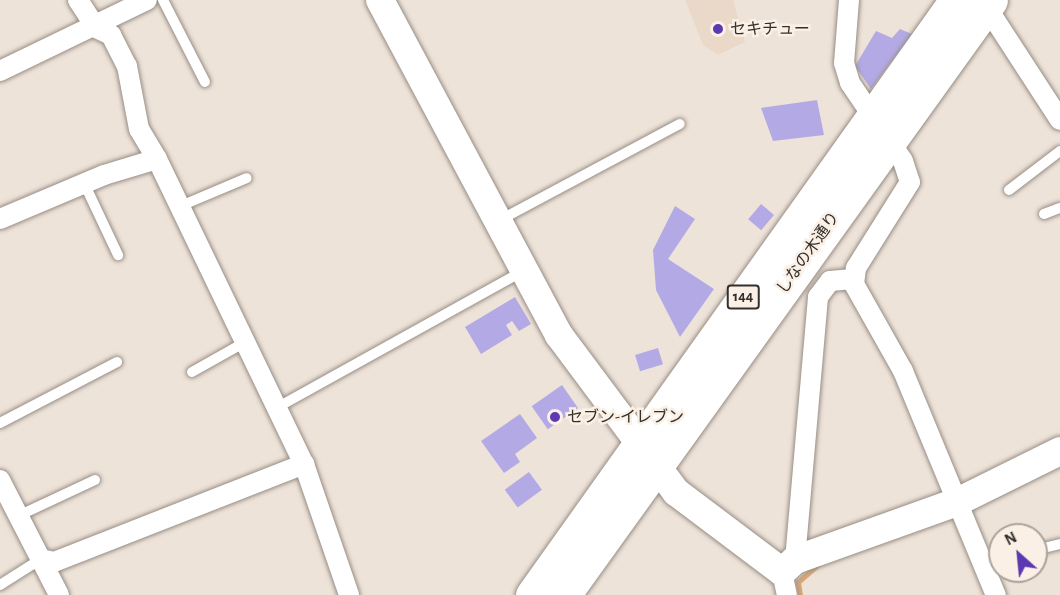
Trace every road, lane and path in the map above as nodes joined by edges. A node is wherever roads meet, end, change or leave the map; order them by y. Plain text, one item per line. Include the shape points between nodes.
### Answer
1 (78, 0) edge
2 (147, 0) edge
3 (163, 0) edge
4 (380, 0) edge
5 (849, 0) edge
6 (974, 3) edge
7 (96, 28) junction
8 (0, 71) edge
9 (206, 82) dead end
10 (1060, 120) edge
11 (680, 124) dead end
12 (880, 128) junction
13 (1060, 151) edge
14 (157, 159) junction
15 (247, 178) dead end
16 (84, 183) junction
17 (1009, 190) dead end
18 (183, 206) junction
19 (1060, 208) edge
20 (1044, 214) dead end
21 (0, 219) edge
22 (495, 222) junction
23 (118, 255) dead end
24 (522, 272) junction
25 (853, 279) junction
26 (247, 341) junction
27 (117, 362) dead end
28 (192, 372) dead end
29 (278, 406) junction
30 (0, 423) edge
31 (1060, 451) edge
32 (646, 457) junction
33 (304, 464) junction
34 (0, 480) edge
35 (95, 480) dead end
36 (957, 502) junction
37 (18, 516) junction
38 (41, 559) junction
39 (988, 560) edge
40 (788, 576) edge
41 (0, 585) edge
42 (59, 595) edge
43 (349, 595) edge
44 (532, 595) edge
45 (564, 595) edge

1 - 7 street
2 - 7 street
3 - 9 lane
4 - 22 street
5 - 12 street via 844,63 850,83
6 - 10 street via 995,20
6 - 12 highway, しなの木通り / 144
7 - 8 street
7 - 14 street via 111,35 127,66 138,129
11 - 22 lane
12 - 25 street via 903,161 910,182
12 - 32 highway, しなの木通り / 144
13 - 17 lane
14 - 16 street
14 - 18 street
15 - 18 lane
16 - 21 street
16 - 23 lane
18 - 26 street
19 - 20 lane
22 - 24 street
24 - 29 lane
24 - 32 street
25 - 36 street via 903,371
25 - 40 street via 830,281 818,297
26 - 28 lane
26 - 29 street
27 - 30 lane
29 - 33 street
31 - 36 street
32 - 40 street via 698,512
32 - 44 highway, しなの木通り / 144
32 - 45 highway, しなの木通り / 144
33 - 38 street via 54,562
33 - 43 street
34 - 37 street
35 - 37 lane
36 - 39 street
36 - 40 street
37 - 38 street
38 - 41 lane
38 - 42 street

